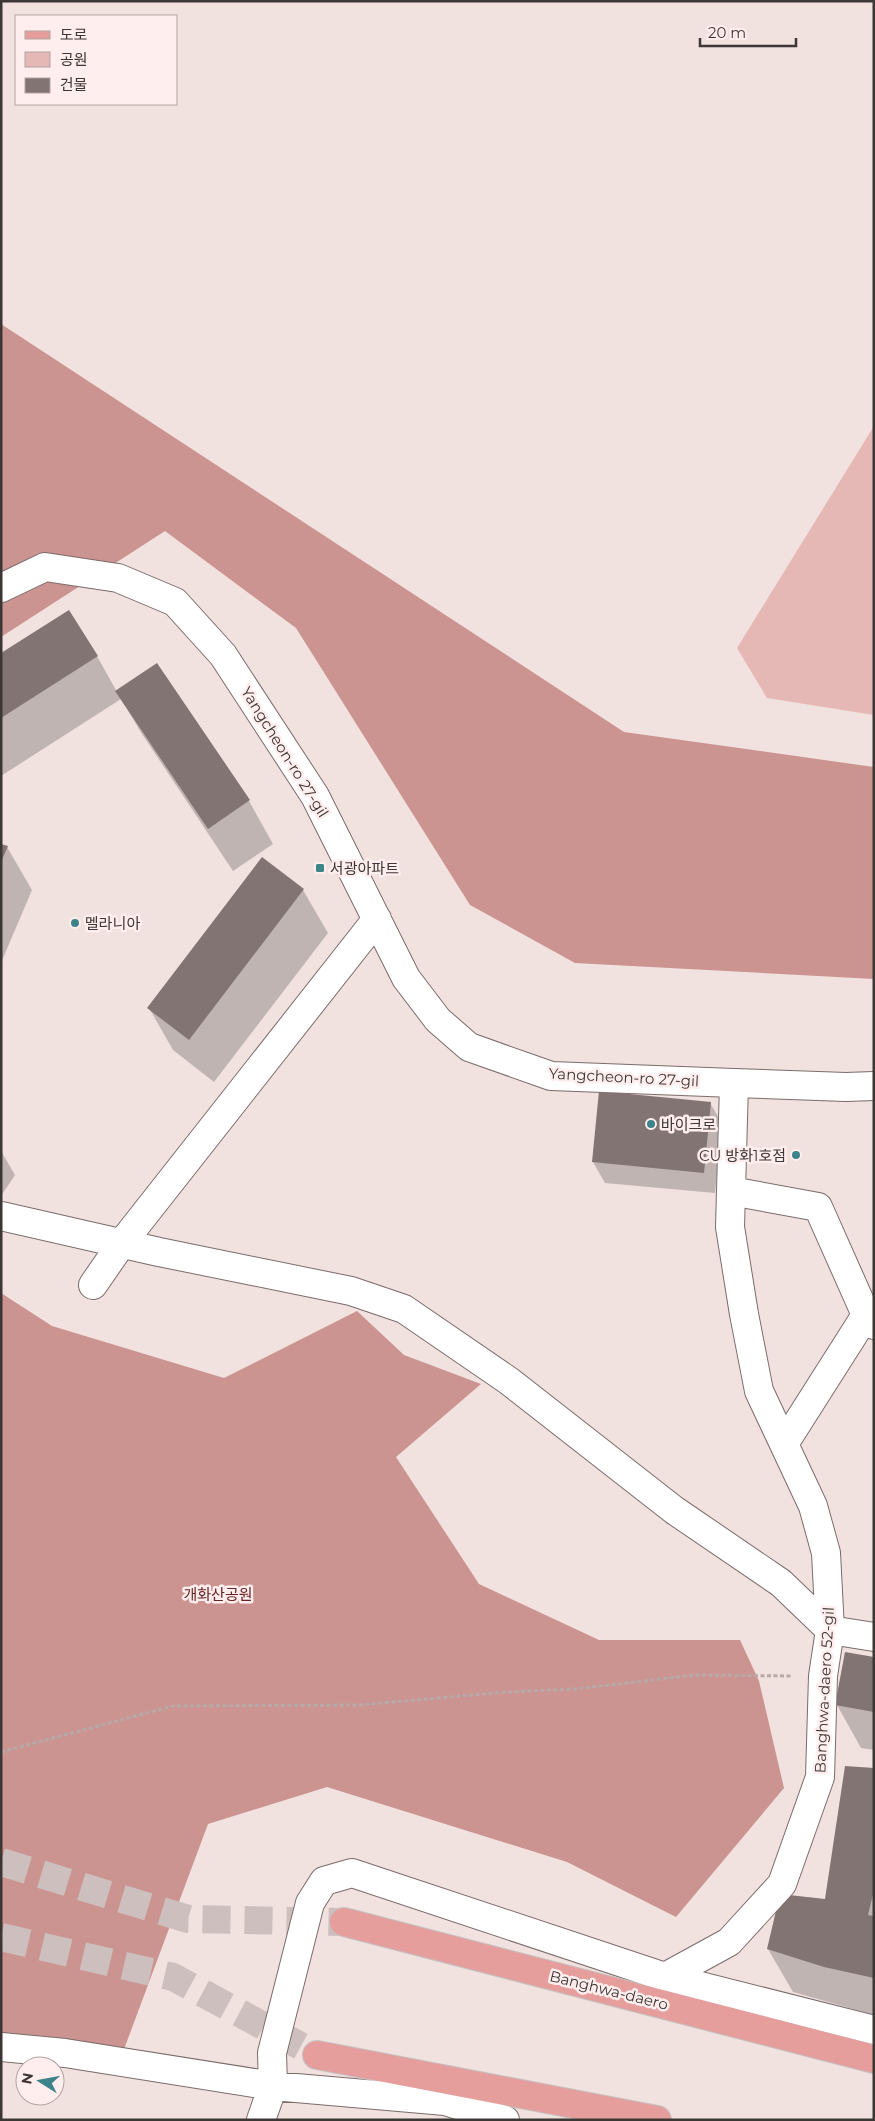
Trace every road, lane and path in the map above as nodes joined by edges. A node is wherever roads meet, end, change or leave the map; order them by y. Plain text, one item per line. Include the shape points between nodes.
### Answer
1 (1, 588) edge
2 (377, 919) junction
3 (734, 1083) junction
4 (874, 1086) edge
5 (731, 1191) junction
6 (1, 1216) edge
7 (122, 1243) junction
8 (93, 1285) dead end
9 (870, 1320) edge
10 (784, 1444) junction
11 (830, 1630) junction
12 (874, 1637) edge
13 (823, 1676) junction
14 (1, 1752) edge
15 (344, 1922) tunnel mouth
16 (665, 1977) junction
17 (874, 2030) edge
18 (1, 2047) edge
19 (317, 2055) tunnel mouth
20 (874, 2058) edge
21 (273, 2086) junction
22 (441, 2110) edge
23 (260, 2120) edge
24 (505, 2120) edge
25 (657, 2120) edge

1 - 2 street, Yangcheon-ro 27-gil via 45,567 118,578 175,602 223,656 316,796
2 - 3 street, Yangcheon-ro 27-gil via 406,978 438,1020 469,1047 551,1076
2 - 7 street
3 - 4 street, Yangcheon-ro 27-gil
3 - 5 street, Banghwa-daero 52-gil
5 - 9 street via 818,1207
5 - 10 street, Banghwa-daero 52-gil via 730,1227 759,1391
6 - 7 street
7 - 8 street
7 - 11 street via 351,1291 404,1309 509,1381 674,1510 781,1583
9 - 10 street
10 - 11 street, Banghwa-daero 52-gil via 814,1506 826,1553
11 - 12 street
11 - 13 street, Banghwa-daero 52-gil
13 - 14 path via 696,1675 575,1689 359,1705 173,1706
13 - 16 street, Banghwa-daero 52-gil via 820,1778 782,1884 729,1942
15 - 20 main road, Banghwa-daero
16 - 17 street
16 - 21 street via 352,1873 324,1881 310,1902 272,2053
18 - 21 street via 65,2053
19 - 25 main road
21 - 22 street
21 - 23 street
22 - 24 street

